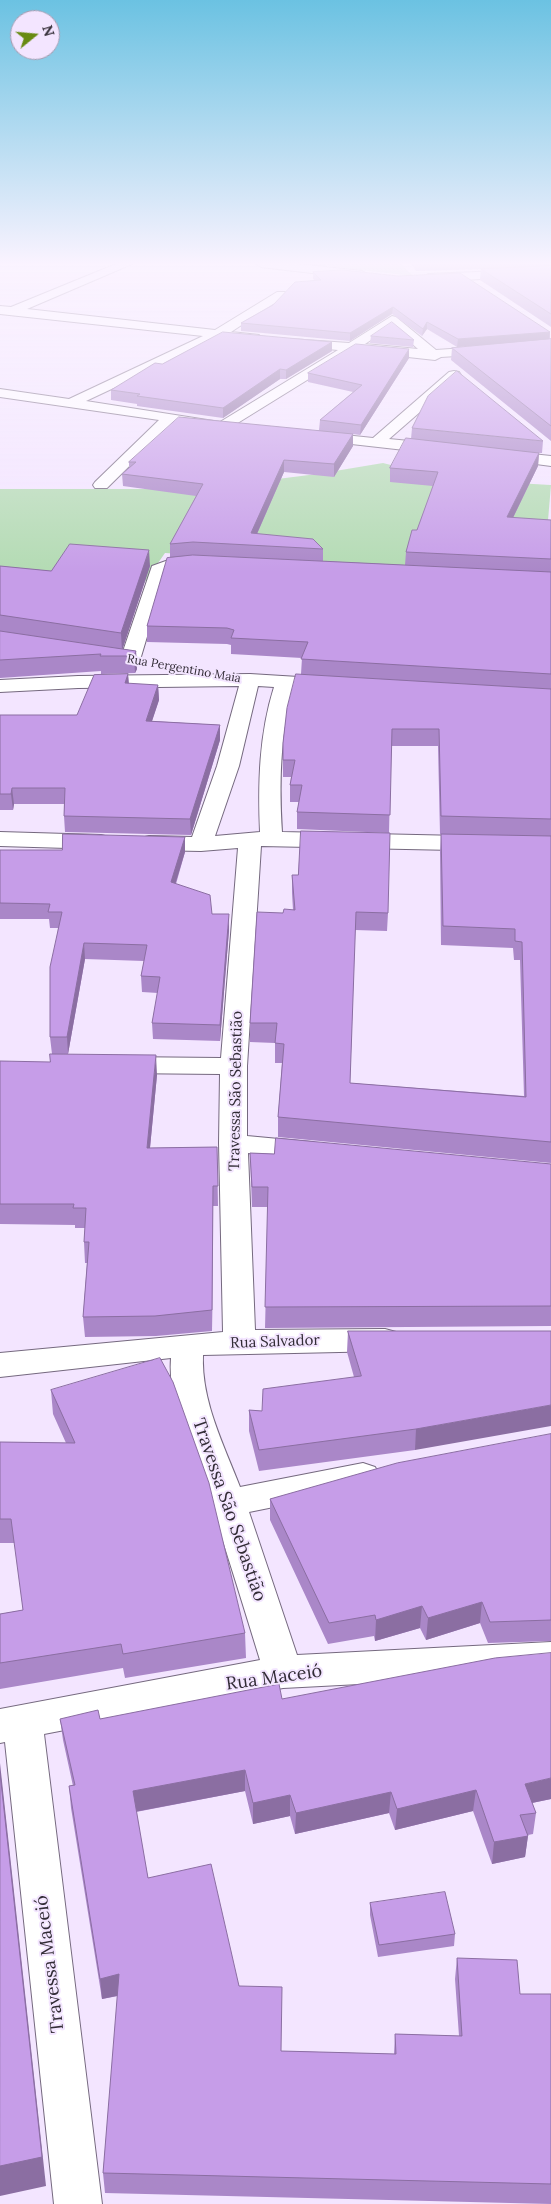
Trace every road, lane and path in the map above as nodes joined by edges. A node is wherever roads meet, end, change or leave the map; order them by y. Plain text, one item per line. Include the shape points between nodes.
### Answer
1 (148, 367) edge
2 (321, 367) edge
3 (448, 367) edge
4 (0, 394) edge
5 (71, 403) junction
6 (170, 417) junction
7 (223, 426) junction
8 (243, 428) edge
9 (300, 434) edge
10 (377, 442) junction
11 (454, 450) edge
12 (493, 454) edge
13 (551, 461) edge
14 (101, 485) dead end
15 (223, 564) edge
16 (250, 680) junction
17 (285, 682) junction
18 (0, 686) edge
19 (354, 686) edge
20 (0, 839) edge
21 (261, 839) junction
22 (201, 844) junction
23 (551, 846) edge
24 (98, 1064) edge
25 (234, 1066) junction
26 (233, 1143) junction
27 (332, 1153) edge
28 (412, 1340) edge
29 (240, 1342) junction
30 (188, 1346) junction
31 (0, 1364) edge
32 (389, 1470) edge
33 (228, 1503) junction
34 (551, 1658) edge
35 (283, 1672) junction
36 (11, 1725) edge
37 (78, 2204) edge

1 - 5 street
2 - 7 street
3 - 10 street via 459,377
4 - 5 street
5 - 6 street
6 - 7 street
6 - 14 street
7 - 8 street
9 - 10 street
10 - 11 street
12 - 13 street
15 - 16 street, Rua Pergentino Maia via 176,563 158,570 121,658
16 - 17 street
16 - 18 street
16 - 22 street via 228,766
17 - 19 street
17 - 21 street, Travessa São Sebastião via 275,713
20 - 22 street
21 - 22 street
21 - 23 street
21 - 25 street, Travessa São Sebastião
24 - 25 street
25 - 26 street, Travessa São Sebastião
26 - 27 street
26 - 29 street, Travessa São Sebastião
28 - 29 street, Rua Salvador
29 - 30 street, Rua Salvador
30 - 31 street, Rua Salvador via 70,1360
30 - 33 street, Travessa São Sebastião via 186,1374 190,1397
32 - 33 street
33 - 35 street, Travessa São Sebastião
34 - 35 street, Rua Maceió
35 - 36 street, Rua Maceió
36 - 37 street, Travessa Maceió

